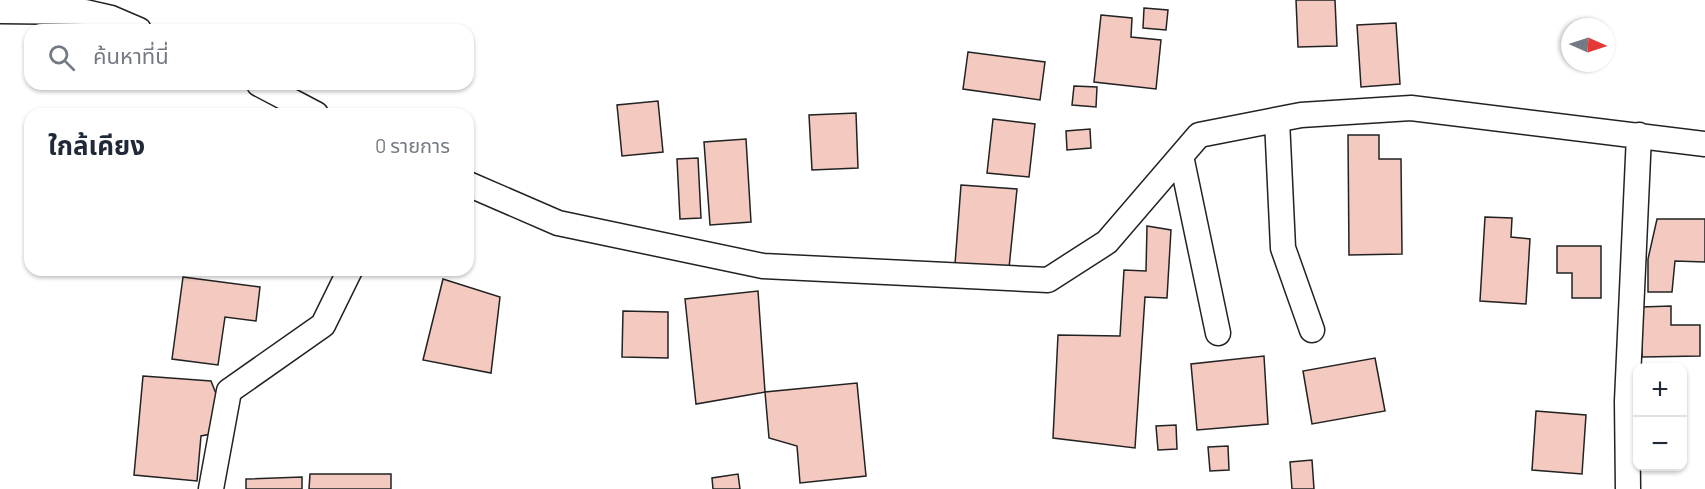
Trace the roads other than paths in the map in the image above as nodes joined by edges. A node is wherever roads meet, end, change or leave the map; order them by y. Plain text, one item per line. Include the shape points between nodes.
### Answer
1 (89, 6) edge
2 (0, 11) edge
3 (125, 24) edge
4 (270, 90) edge
5 (305, 108) edge
6 (1277, 120) junction
7 (1640, 135) junction
8 (1705, 144) edge
9 (1181, 156) junction
10 (474, 187) edge
11 (348, 276) edge
12 (1312, 330) dead end
13 (1218, 333) dead end
14 (211, 489) edge
15 (1628, 489) edge

1 - 2 street
1 - 3 street
4 - 5 street
6 - 7 street via 1411,108
6 - 9 street via 1199,135
6 - 12 street via 1283,248
7 - 8 street
7 - 15 street via 1627,400
9 - 10 street via 1107,242 1048,280 763,266 558,223
9 - 13 street
11 - 14 street via 323,325 229,391

